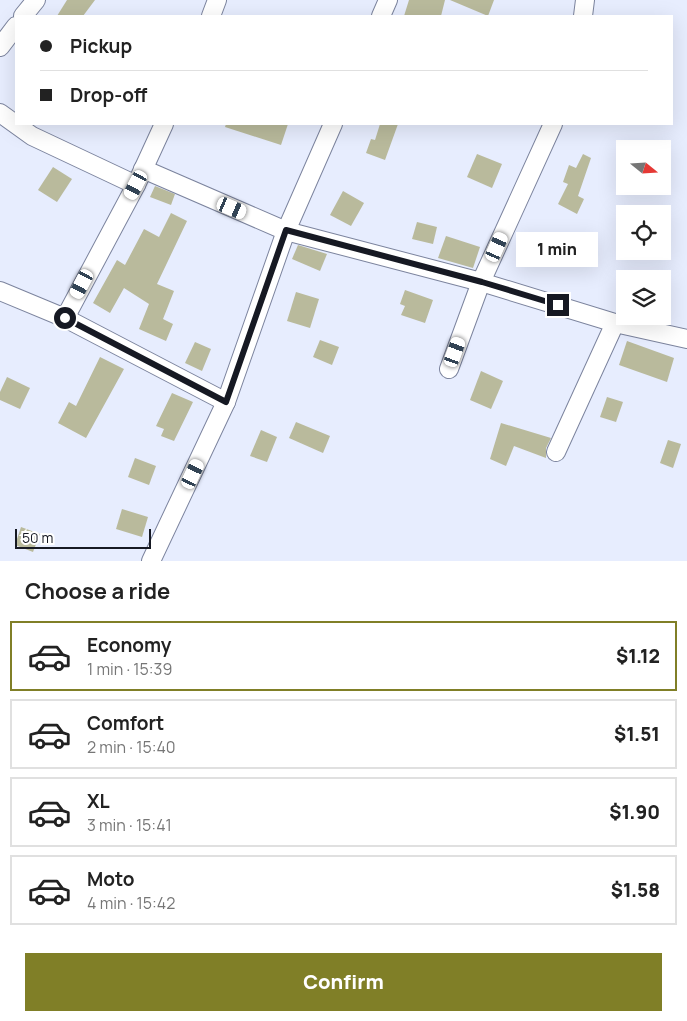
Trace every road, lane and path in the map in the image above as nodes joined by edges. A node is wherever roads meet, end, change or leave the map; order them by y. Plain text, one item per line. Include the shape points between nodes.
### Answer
1 (36, 0) edge
2 (218, 0) edge
3 (388, 0) edge
4 (585, 0) edge
5 (24, 15) edge
6 (211, 15) edge
7 (381, 15) edge
8 (583, 15) edge
9 (15, 27) edge
10 (0, 47) edge
11 (0, 113) edge
12 (15, 124) edge
13 (17, 125) edge
14 (164, 125) edge
15 (333, 125) edge
16 (553, 125) edge
17 (139, 177) junction
18 (286, 230) junction
19 (482, 282) junction
20 (2, 296) edge
21 (65, 318) junction
22 (615, 323) junction
23 (687, 340) edge
24 (449, 369) dead end
25 (226, 402) junction
26 (556, 452) dead end
27 (151, 561) edge

1 - 5 street
2 - 6 street
3 - 7 street
4 - 8 street
9 - 10 street
11 - 12 street
13 - 17 street via 32,136
14 - 17 street
15 - 18 street
16 - 19 street
17 - 18 street
17 - 21 street
18 - 19 street
18 - 25 street
19 - 22 street
19 - 24 street
20 - 21 street
21 - 25 street
22 - 23 street
22 - 26 street
25 - 27 street

